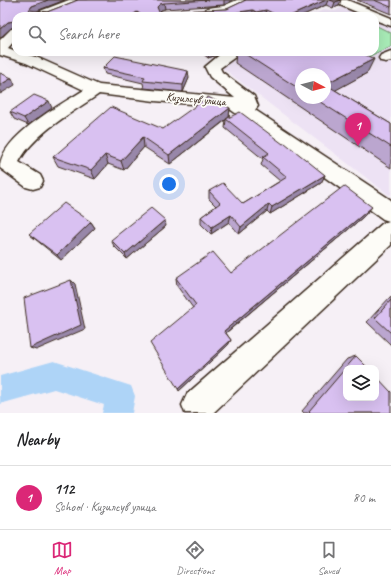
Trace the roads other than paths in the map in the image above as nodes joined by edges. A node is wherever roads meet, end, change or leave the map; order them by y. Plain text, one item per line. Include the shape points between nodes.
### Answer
1 (81, 0) edge
2 (246, 0) edge
3 (337, 0) edge
4 (48, 12) edge
5 (197, 12) edge
6 (366, 12) edge
7 (379, 17) edge
8 (391, 22) edge
9 (12, 36) edge
10 (0, 49) edge
11 (12, 53) edge
12 (20, 56) edge
13 (227, 56) edge
14 (96, 88) junction
15 (253, 117) junction
16 (33, 181) dead end
17 (391, 212) edge
18 (391, 230) edge
19 (198, 406) dead end

1 - 4 street
2 - 5 street via 226,9
3 - 6 street
7 - 8 street
9 - 10 street
10 - 11 street, Кизилсув улица
12 - 14 street, Кизилсув улица
13 - 15 street via 212,67 215,74 248,100
14 - 15 street, Кизилсув улица via 231,102
14 - 16 street via 31,134 11,156 8,165
15 - 17 street, Кизилсув улица
18 - 19 street

